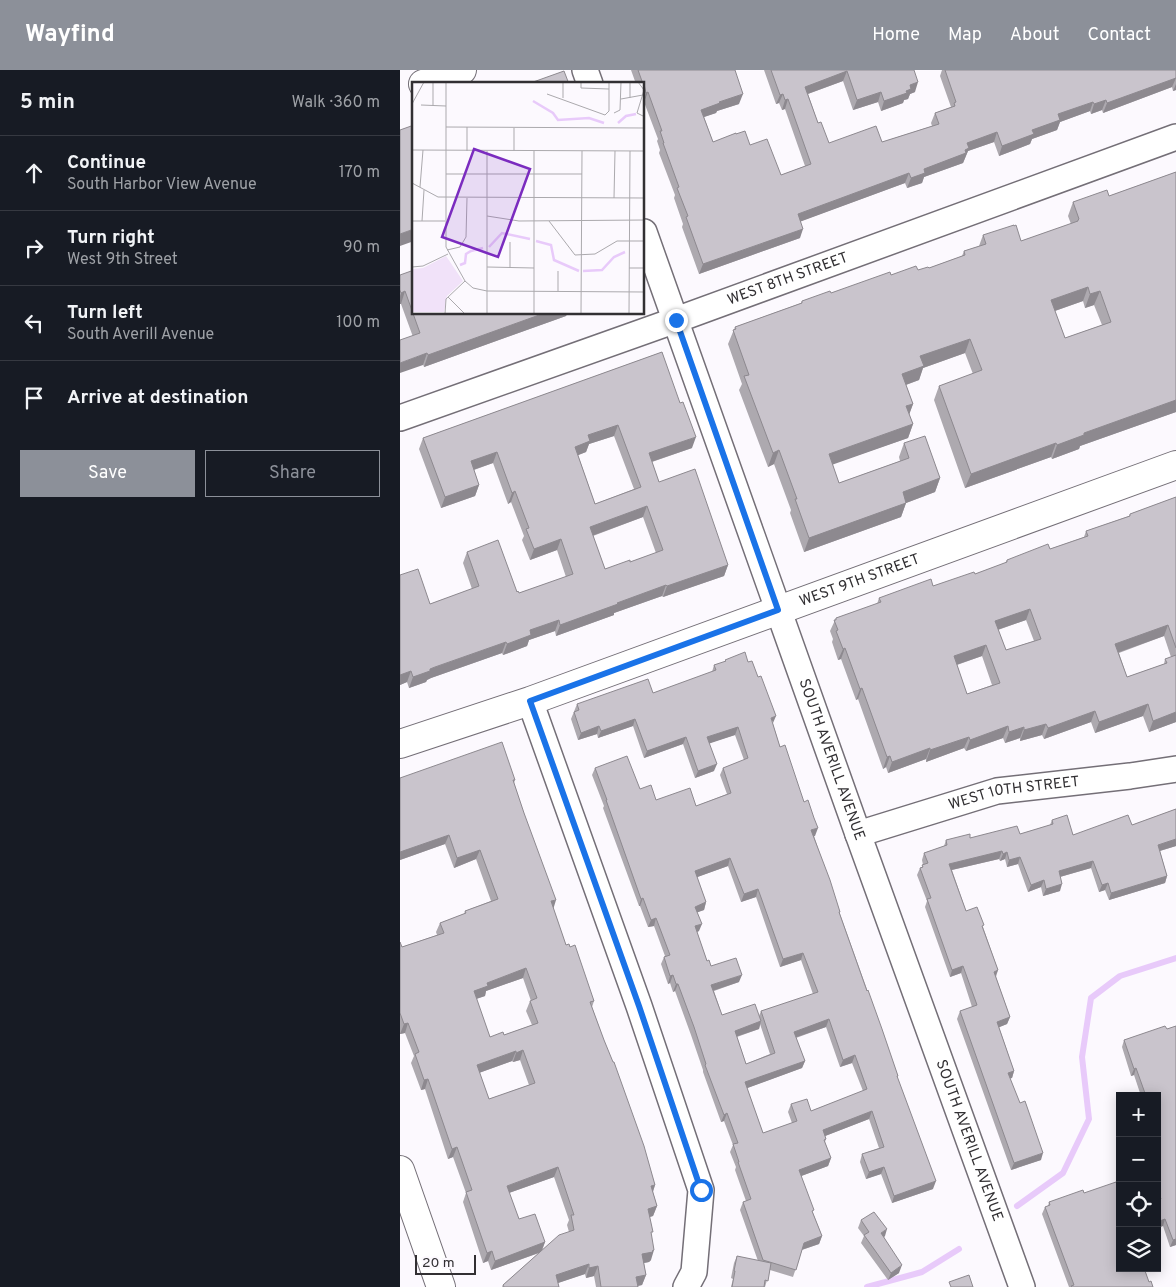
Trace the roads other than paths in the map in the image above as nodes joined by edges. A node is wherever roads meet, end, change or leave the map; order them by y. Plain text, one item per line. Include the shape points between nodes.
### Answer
1 (462, 70) edge
2 (585, 70) edge
3 (429, 82) edge
4 (589, 82) edge
5 (412, 88) edge
6 (400, 92) edge
7 (1176, 137) edge
8 (645, 235) edge
9 (676, 320) junction
10 (400, 418) edge
11 (1176, 466) edge
12 (778, 610) junction
13 (530, 701) junction
14 (400, 744) edge
15 (1176, 768) edge
16 (858, 834) junction
17 (400, 1170) edge
18 (442, 1287) edge
19 (686, 1287) edge
20 (1022, 1287) edge

1 - 3 main road
2 - 4 street
5 - 6 main road
7 - 9 street, WEST 8TH STREET
8 - 9 street, SOUTH AVERILL AVENUE
9 - 10 street, WEST 8TH STREET
9 - 12 street, SOUTH AVERILL AVENUE
11 - 12 main road, WEST 9TH STREET
12 - 13 main road, WEST 9TH STREET
12 - 16 street, SOUTH AVERILL AVENUE
13 - 14 main road, WEST 9TH STREET
13 - 19 street via 701,1190 694,1272
15 - 16 street, WEST 10TH STREET via 997,791
16 - 20 street, SOUTH AVERILL AVENUE
17 - 18 main road

